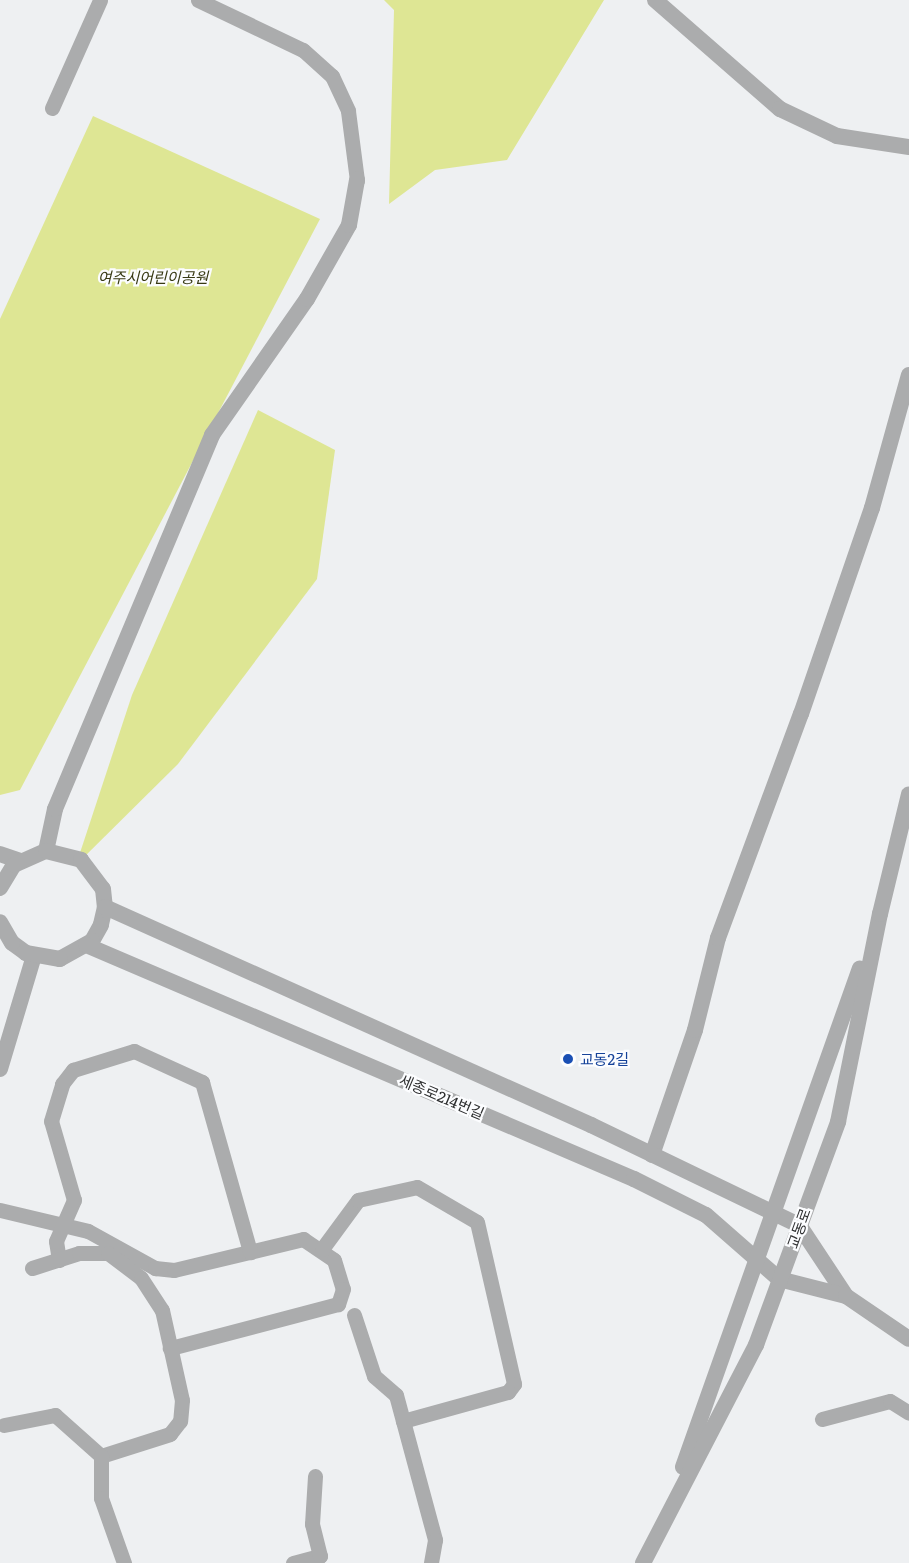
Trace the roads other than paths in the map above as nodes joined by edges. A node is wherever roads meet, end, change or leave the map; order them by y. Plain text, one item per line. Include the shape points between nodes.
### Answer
1 (100, 0) edge
2 (198, 0) edge
3 (655, 0) edge
4 (52, 108) dead end
5 (909, 147) edge
6 (357, 180) joint
7 (909, 375) edge
8 (909, 794) edge
9 (46, 851) junction
10 (0, 854) edge
11 (20, 861) junction
12 (0, 888) edge
13 (105, 908) junction
14 (880, 914) junction
15 (0, 922) edge
16 (86, 945) junction
17 (34, 956) junction
18 (0, 1069) edge
19 (652, 1155) junction
20 (0, 1210) edge
21 (773, 1214) junction
22 (62, 1225) junction
23 (799, 1225) junction
24 (322, 1249) junction
25 (250, 1252) junction
26 (59, 1260) junction
27 (756, 1262) junction
28 (32, 1268) dead end
29 (779, 1279) junction
30 (846, 1296) junction
31 (354, 1315) dead end
32 (909, 1340) edge
33 (170, 1348) junction
34 (909, 1413) edge
35 (822, 1419) dead end
36 (403, 1421) junction
37 (4, 1425) dead end
38 (101, 1456) junction
39 (315, 1476) dead end
40 (663, 1523) junction
41 (320, 1560) edge
42 (124, 1563) edge
43 (293, 1563) edge
44 (431, 1563) edge
45 (643, 1563) edge

1 - 4 lane
2 - 6 lane via 303,50 332,76 348,111
3 - 5 street via 780,110 837,136
6 - 9 street via 349,225 307,299 212,435 55,809
7 - 19 street via 872,508 718,938 695,1030
8 - 14 street, 교동로
9 - 11 street
9 - 13 street via 81,860 103,889
10 - 11 street
11 - 12 street via 3,878
13 - 16 street via 101,925
13 - 19 street
14 - 21 street, 교동로
14 - 23 street, 교동로 via 838,1122
15 - 17 street via 12,943
16 - 17 street via 60,958
16 - 27 street, 세종로214번길 via 634,1179 706,1215
17 - 18 street
19 - 21 street
20 - 22 lane
21 - 23 street
21 - 27 street, 교동로
22 - 25 lane via 88,1231 155,1268 174,1270
22 - 25 lane via 74,1200 51,1121 62,1084 73,1070 134,1051 202,1082
22 - 26 lane via 56,1241
23 - 29 street, 교동로
23 - 30 street
24 - 25 lane via 303,1239
24 - 33 lane via 334,1260 343,1289 338,1304
24 - 36 lane via 358,1200 417,1187 477,1222 514,1384 508,1392
26 - 28 lane
26 - 33 lane via 79,1253 108,1253 119,1259 141,1278 162,1310
27 - 29 street, 세종로214번길
27 - 40 street, 교동로
29 - 30 street
29 - 40 street, 교동로 via 756,1345
30 - 32 street
31 - 36 lane via 374,1376 396,1395
33 - 38 lane via 182,1400 180,1421 170,1434
34 - 35 lane via 890,1401
36 - 44 lane via 435,1540
37 - 38 lane via 56,1415
38 - 42 lane via 101,1498
39 - 41 lane via 312,1524
40 - 45 street, 교동로
41 - 43 lane

